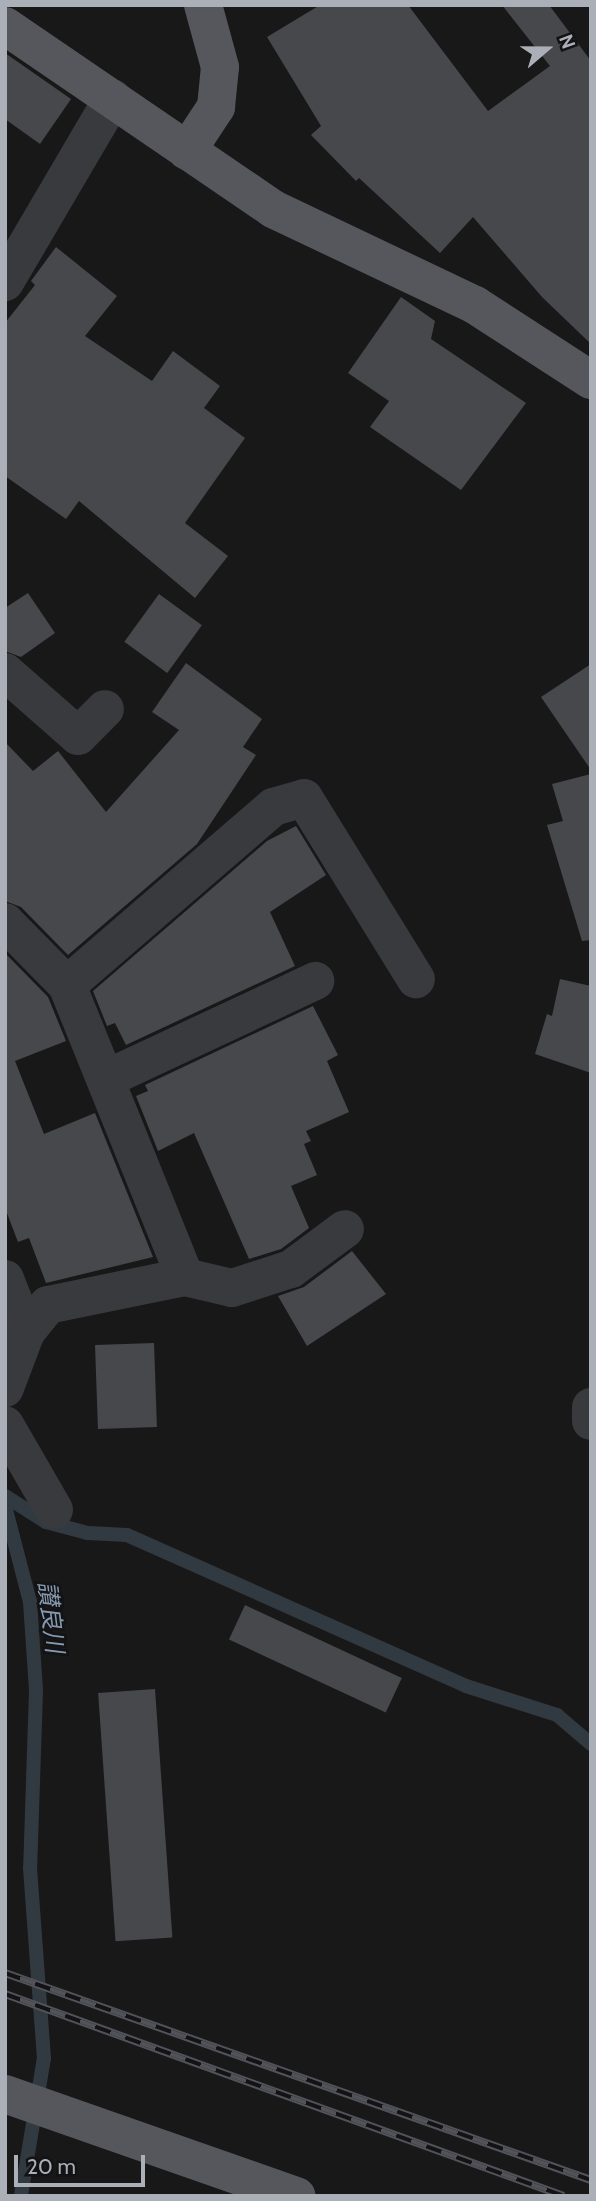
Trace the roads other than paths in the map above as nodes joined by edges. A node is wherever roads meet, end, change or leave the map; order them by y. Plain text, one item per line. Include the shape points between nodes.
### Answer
1 (203, 5) edge
2 (5, 26) edge
3 (113, 98) junction
4 (187, 151) junction
5 (5, 282) edge
6 (591, 380) edge
7 (5, 672) edge
8 (105, 709) dead end
9 (5, 922) edge
10 (416, 979) dead end
11 (315, 981) dead end
12 (67, 985) junction
13 (108, 1078) junction
14 (345, 1229) dead end
15 (185, 1277) junction
16 (5, 1279) edge
17 (26, 1332) junction
18 (5, 1388) edge
19 (591, 1407) edge
20 (591, 1421) edge
21 (5, 1426) edge
22 (54, 1510) dead end
23 (5, 2094) edge
24 (297, 2196) edge

1 - 4 main road via 220,67 216,107
2 - 3 main road
3 - 4 main road
3 - 5 street
4 - 6 main road via 273,209 475,306
7 - 8 street via 78,736
9 - 12 street
10 - 12 street via 304,798 273,807
11 - 13 street
12 - 13 street
13 - 15 street
14 - 15 street via 291,1269 232,1288
15 - 17 street via 48,1305
16 - 17 street
17 - 18 street
19 - 20 street
21 - 22 street
23 - 24 main road

